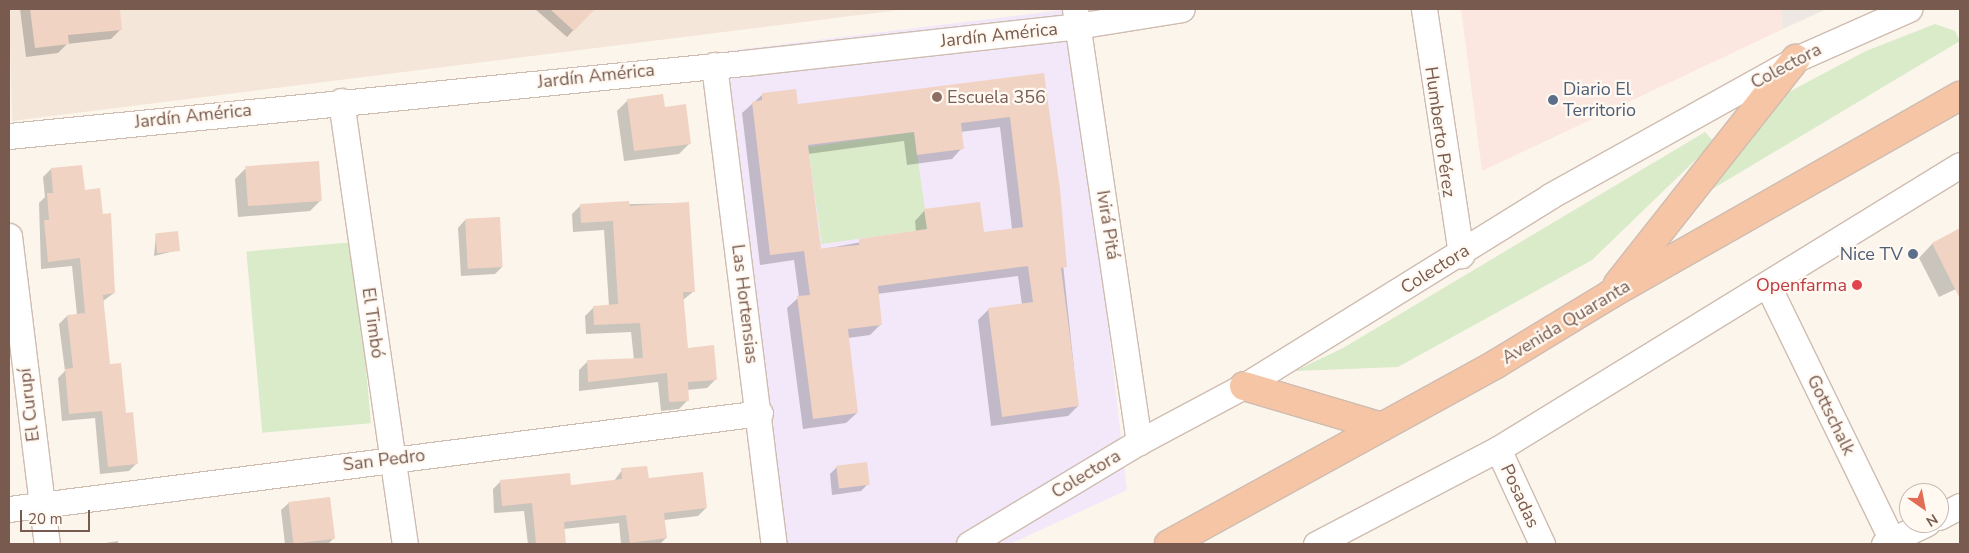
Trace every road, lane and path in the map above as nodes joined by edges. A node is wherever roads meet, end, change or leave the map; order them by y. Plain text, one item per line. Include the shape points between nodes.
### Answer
1 (1182, 9) edge
2 (1424, 9) edge
3 (1909, 9) edge
4 (1076, 17) edge
5 (1796, 60) junction
6 (714, 65) junction
7 (1960, 96) edge
8 (341, 101) junction
9 (9, 136) edge
10 (1960, 165) edge
11 (9, 236) edge
12 (1461, 255) junction
13 (1768, 286) junction
14 (1611, 294) junction
15 (1244, 386) junction
16 (760, 413) junction
17 (1382, 427) junction
18 (1139, 442) junction
19 (1498, 449) junction
20 (392, 459) junction
21 (41, 505) junction
22 (9, 509) edge
23 (1908, 533) edge
24 (1890, 543) edge
25 (46, 544) edge
26 (405, 544) edge
27 (774, 544) edge
28 (969, 544) edge
29 (1169, 544) edge
30 (1316, 544) edge
31 (1542, 544) edge

1 - 4 street, Jardín América
2 - 12 street, Humberto Pérez
3 - 5 street, Colectora
4 - 6 street, Jardín América
4 - 18 street, Ivirá Pitá
5 - 12 street, Colectora via 1550,196
5 - 14 highway
6 - 8 street, Jardín América
6 - 16 street, Las Hortensias
7 - 14 highway, Avenida Quaranta
8 - 9 street, Jardín América
8 - 20 street, El Timbó
10 - 13 street
11 - 21 street, El Curupí
12 - 15 street, Colectora
13 - 19 street
13 - 24 street, Gottschalk
14 - 17 highway, Avenida Quaranta
15 - 17 highway
15 - 18 street, Colectora
16 - 20 street, San Pedro
16 - 27 street, Las Hortensias
17 - 29 highway, Avenida Quaranta
18 - 28 street, Colectora
19 - 30 street
19 - 31 street, Posadas
20 - 21 street, San Pedro
20 - 26 street, El Timbó
21 - 22 street, San Pedro
21 - 25 street, El Curupí
23 - 24 street

